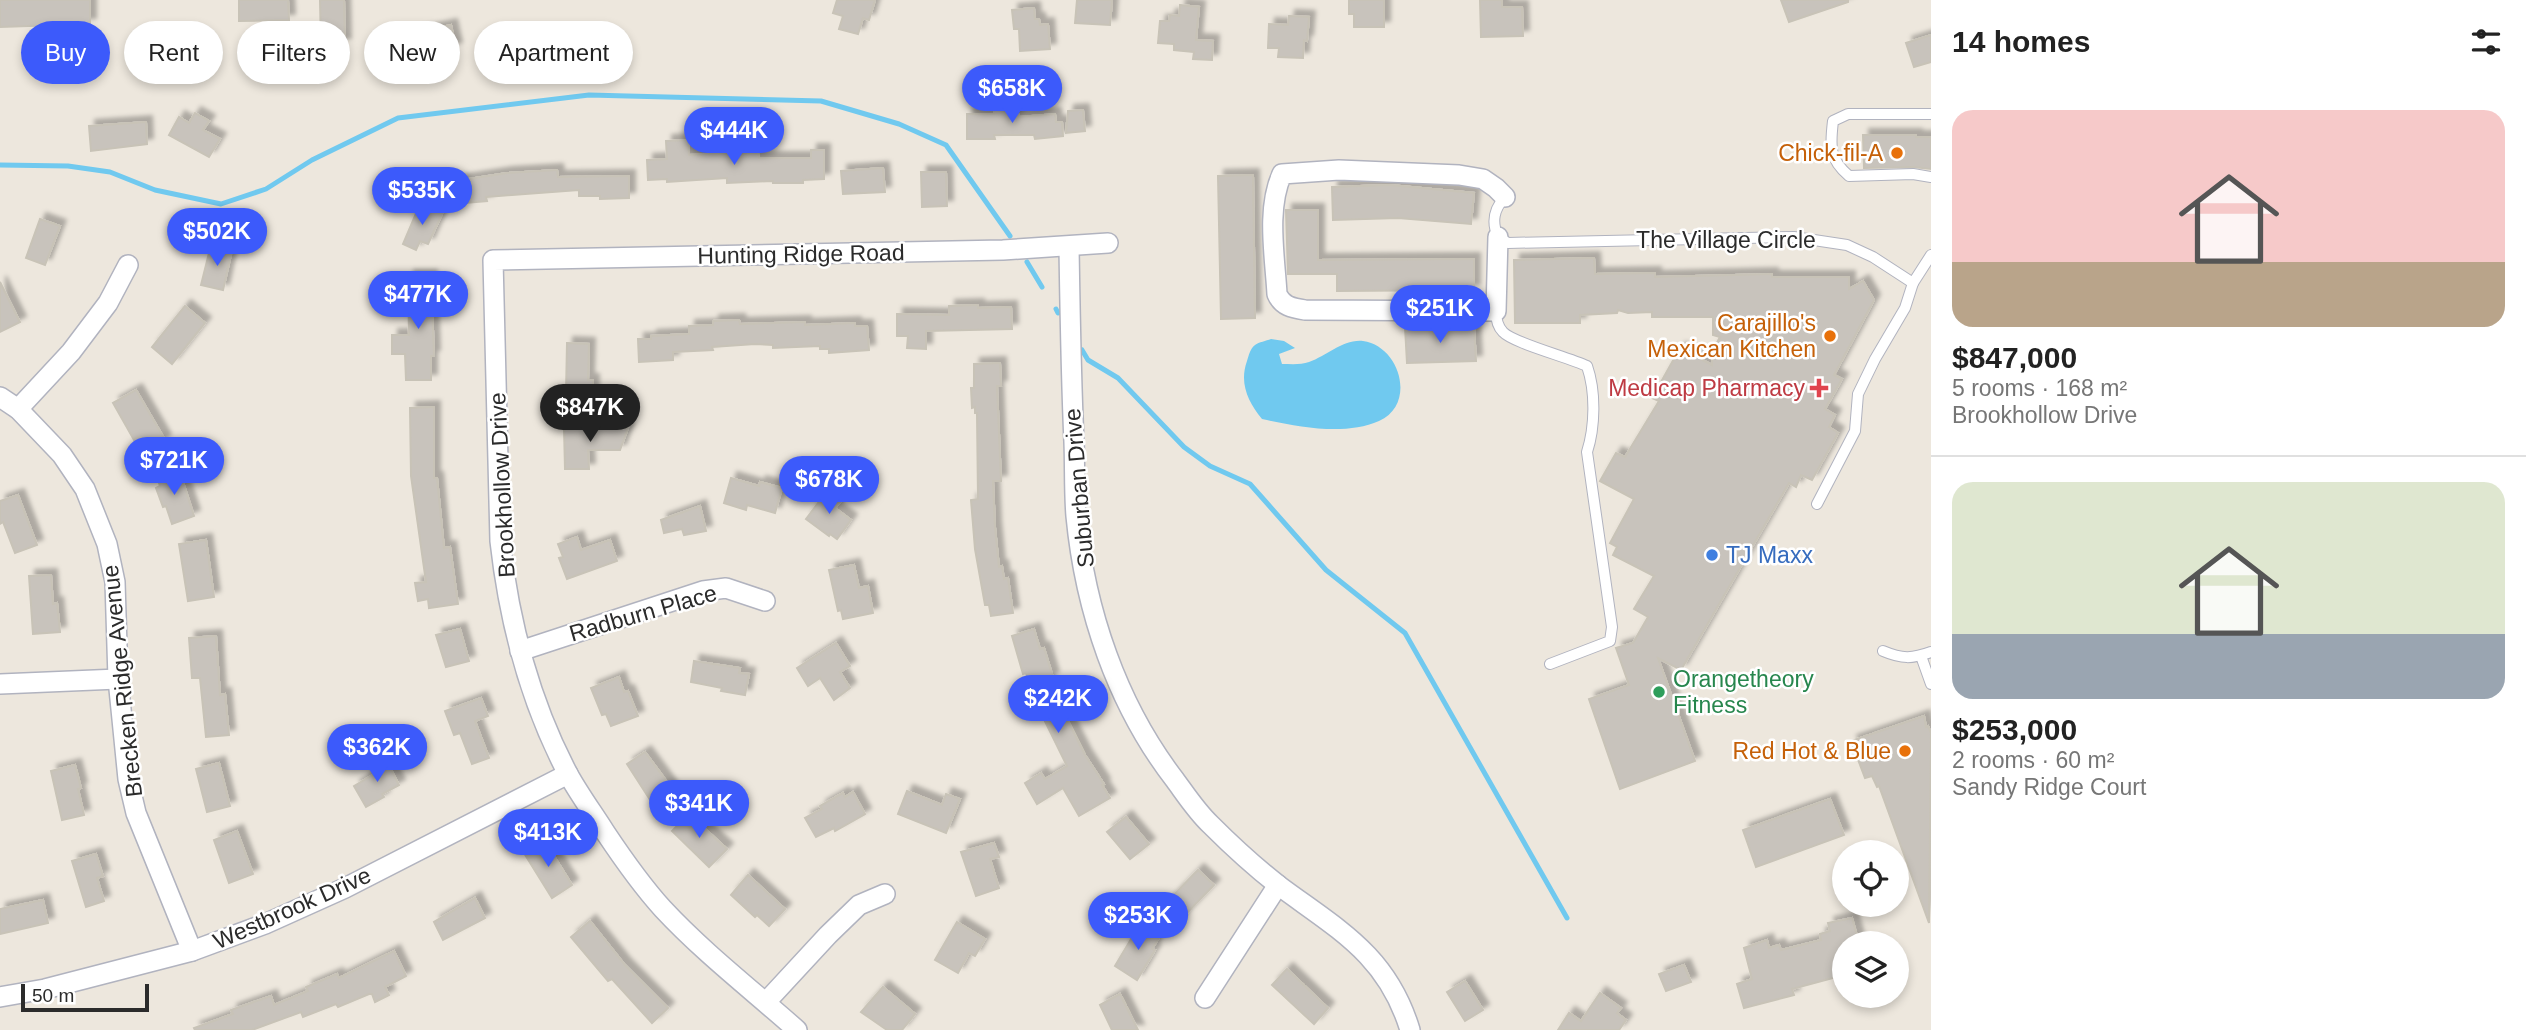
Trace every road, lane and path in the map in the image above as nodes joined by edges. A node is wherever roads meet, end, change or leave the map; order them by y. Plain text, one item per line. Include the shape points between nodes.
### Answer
1 (1931, 114) edge
2 (1931, 177) edge
3 (1505, 197) joint
4 (1498, 237) junction
5 (1108, 243) dead end
6 (1069, 247) junction
7 (1931, 255) edge
8 (493, 260) joint
9 (128, 265) dead end
10 (1913, 283) junction
11 (1496, 311) junction
12 (0, 397) edge
13 (18, 409) junction
14 (1817, 504) dead end
15 (765, 601) dead end
16 (520, 651) junction
17 (1883, 651) dead end
18 (1926, 654) edge
19 (1550, 664) dead end
20 (118, 679) junction
21 (0, 684) edge
22 (1931, 684) edge
23 (568, 774) junction
24 (1278, 885) junction
25 (885, 894) dead end
26 (192, 951) junction
27 (0, 996) edge
28 (1205, 998) dead end
29 (766, 1002) junction
30 (797, 1030) edge
31 (1410, 1030) edge

1 - 2 lane via 1848,114 1833,121 1830,143 1837,165 1849,176
3 - 4 lane via 1494,217
3 - 11 street via 1483,179 1459,175 1339,170 1282,174 1275,194 1277,294 1286,306 1305,310
4 - 10 lane, The Village Circle via 1508,243 1794,237 1847,245
4 - 11 street
5 - 6 street, Hunting Ridge Road
6 - 8 street, Hunting Ridge Road
6 - 24 street, Suburban Drive via 1076,515 1081,555 1107,655 1123,696 1166,769 1208,823
7 - 10 lane
8 - 16 street, Brookhollow Drive via 500,541
9 - 13 street via 108,303 79,342
10 - 14 lane via 1905,308 1858,394 1855,431
11 - 19 lane via 1501,331 1511,340 1587,366 1591,376 1592,436 1587,452 1612,626 1609,641
12 - 13 street, Brecken Ridge Avenue
13 - 20 street, Brecken Ridge Avenue via 62,455 85,489 107,544 115,582
15 - 16 street, Radburn Place via 726,588 703,591
16 - 23 street, Brookhollow Drive
17 - 18 lane via 1902,658
18 - 22 lane
20 - 21 street
20 - 26 street, Brecken Ridge Avenue via 136,813
23 - 26 street, Westbrook Drive via 345,887
23 - 29 street, Brookhollow Drive via 615,847 662,907
24 - 28 street
24 - 31 street, Suburban Drive via 1356,942 1380,969
25 - 29 street via 859,905
26 - 27 street, Westbrook Drive
29 - 30 street, Brookhollow Drive

